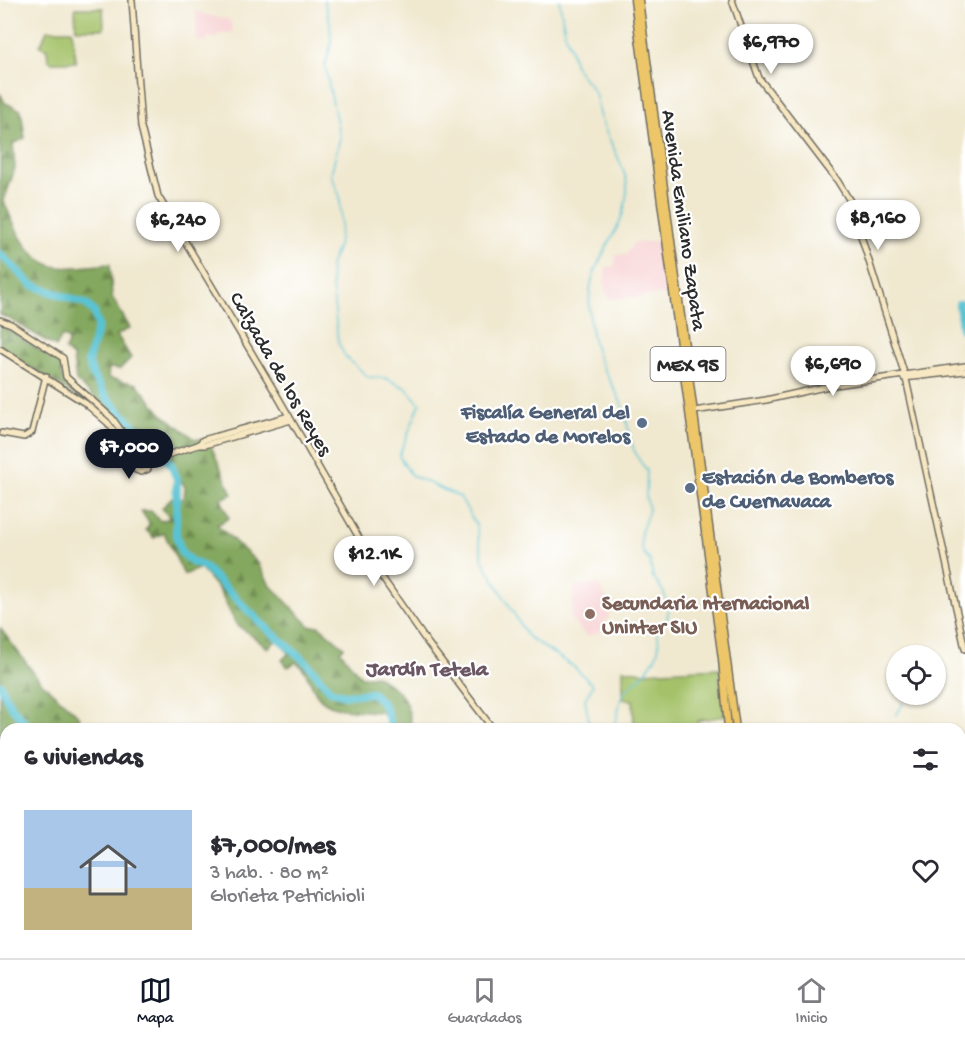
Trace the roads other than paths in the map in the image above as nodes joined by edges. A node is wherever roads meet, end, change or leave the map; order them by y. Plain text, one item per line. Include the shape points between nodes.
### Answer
1 (132, 0) edge
2 (634, 0) edge
3 (639, 0) edge
4 (732, 0) edge
5 (0, 320) edge
6 (681, 337) junction
7 (0, 349) edge
8 (961, 369) edge
9 (46, 376) junction
10 (906, 377) junction
11 (694, 411) junction
12 (290, 418) junction
13 (1, 433) edge
14 (127, 443) junction
15 (142, 456) junction
16 (135, 459) junction
17 (149, 461) junction
18 (712, 566) junction
19 (715, 589) junction
20 (965, 649) edge
21 (489, 723) edge
22 (727, 723) edge
23 (735, 723) edge

1 - 12 street, Calzada de los Reyes via 141,127 155,190
2 - 6 main road, Avenida Emiliano Zapata / MEX 95
3 - 6 main road, Avenida Emiliano Zapata / MEX 95
4 - 10 street via 759,78 850,201
5 - 14 street via 63,358 66,377 112,418
6 - 11 main road, Avenida Emiliano Zapata / MEX 95
6 - 18 main road, Avenida Emiliano Zapata / MEX 95
7 - 9 street
8 - 10 street
9 - 13 street via 32,432 24,436
9 - 14 street via 85,403
10 - 11 street via 829,386
10 - 20 street
11 - 18 main road, Avenida Emiliano Zapata / MEX 95
12 - 17 street via 203,441
12 - 21 street, Calzada de los Reyes via 381,576
14 - 15 street
14 - 16 street
15 - 16 street
15 - 17 street
16 - 17 street via 133,466 141,472 148,469
18 - 19 main road, Avenida Emiliano Zapata / MEX 95
19 - 22 main road, Avenida Emiliano Zapata / MEX 95
19 - 23 main road, Avenida Emiliano Zapata / MEX 95

